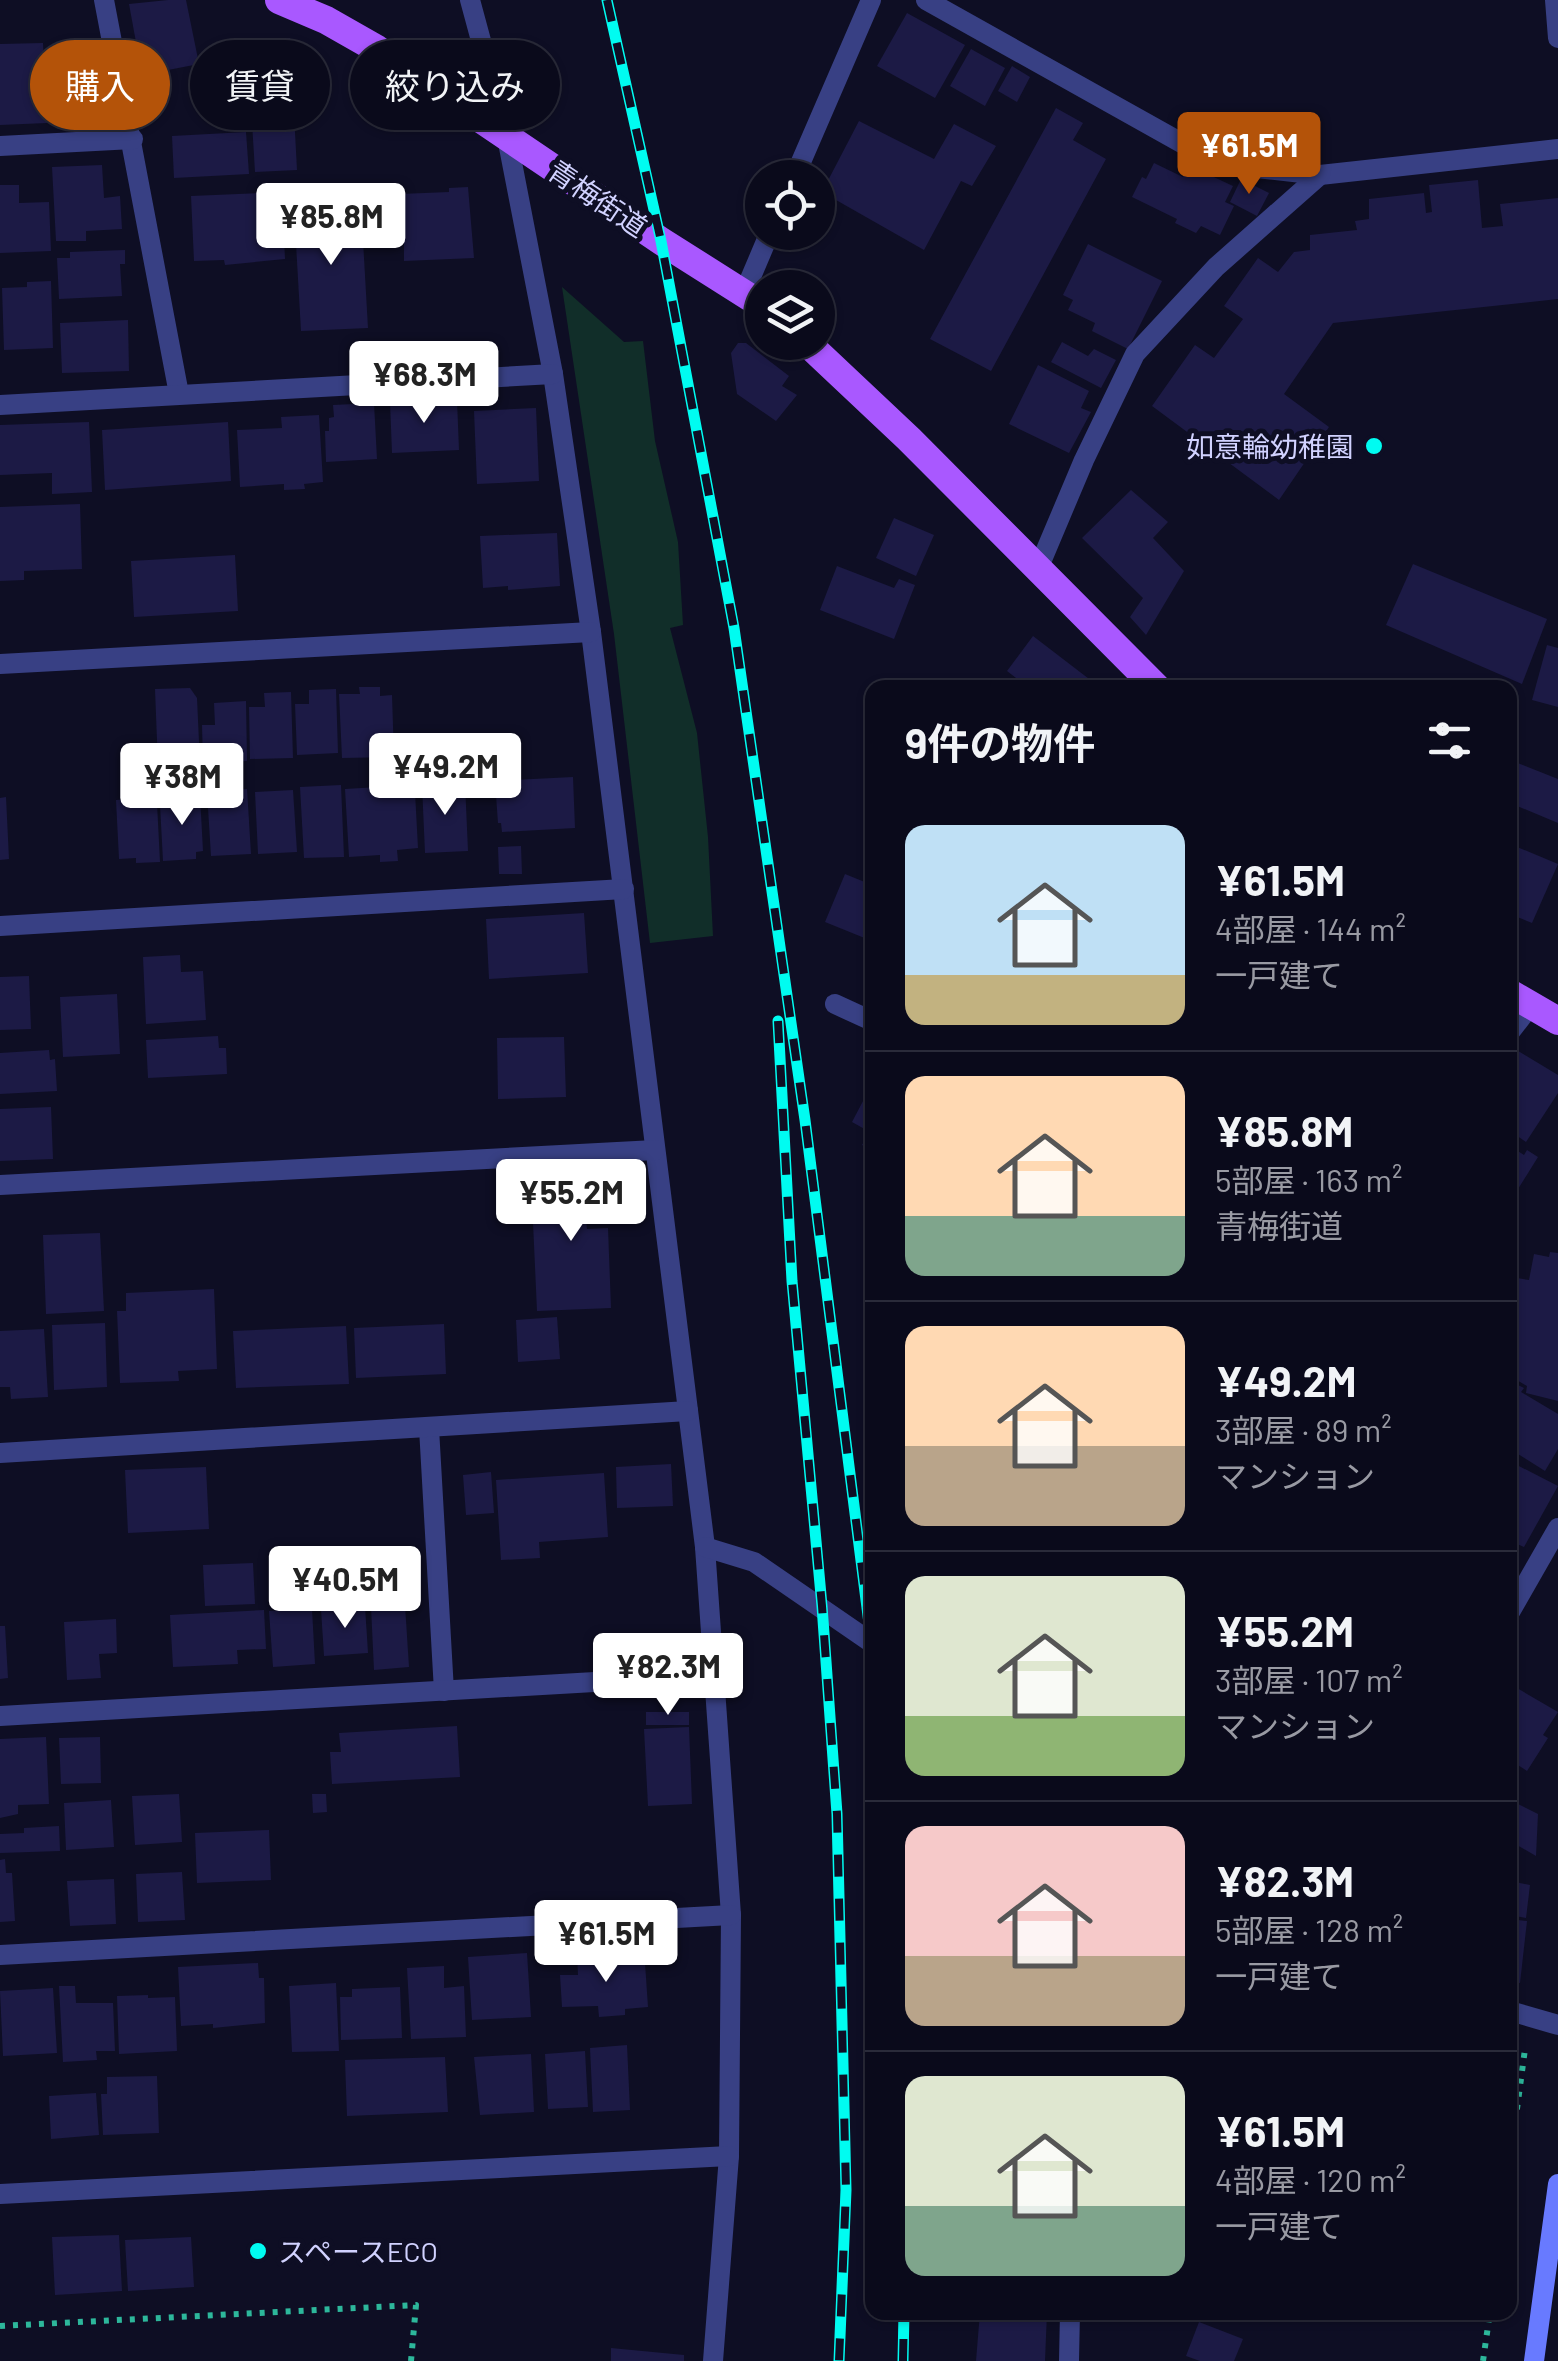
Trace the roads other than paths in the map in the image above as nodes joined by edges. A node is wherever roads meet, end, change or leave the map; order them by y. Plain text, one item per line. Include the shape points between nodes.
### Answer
1 (104, 0) edge
2 (279, 0) edge
3 (470, 0) edge
4 (871, 0) edge
5 (926, 0) edge
6 (1555, 0) edge
7 (1558, 38) edge
8 (508, 137) junction
9 (133, 140) junction
10 (0, 146) edge
11 (1558, 149) edge
12 (802, 160) edge
13 (1320, 175) junction
14 (745, 292) edge
15 (825, 360) edge
16 (552, 374) junction
17 (180, 394) junction
18 (0, 405) edge
19 (1038, 568) junction
20 (591, 632) junction
21 (0, 664) edge
22 (1149, 680) edge
23 (624, 889) junction
24 (0, 926) edge
25 (1520, 999) edge
26 (835, 1004) dead end
27 (865, 1018) edge
28 (1558, 1021) edge
29 (656, 1150) junction
30 (0, 1185) edge
31 (688, 1411) junction
32 (429, 1428) junction
33 (0, 1453) edge
34 (1558, 1528) edge
35 (705, 1547) junction
36 (1517, 1600) edge
37 (865, 1637) edge
38 (716, 1675) junction
39 (444, 1691) junction
40 (0, 1716) edge
41 (731, 1916) junction
42 (0, 1955) edge
43 (1517, 2014) edge
44 (1558, 2025) edge
45 (729, 2156) junction
46 (1558, 2184) edge
47 (0, 2194) edge
48 (1070, 2320) edge
49 (714, 2361) edge
50 (1069, 2361) edge
51 (1534, 2361) edge

1 - 9 street
2 - 8 main road, 青梅街道 via 354,34
3 - 8 street
4 - 12 street
5 - 13 street via 1187,146 1256,168
6 - 7 street
8 - 14 main road, 青梅街道
8 - 16 street
9 - 10 street
9 - 17 street
11 - 13 street
13 - 19 street via 1216,267 1135,354
15 - 19 main road
16 - 17 street
16 - 20 street
17 - 18 street
19 - 22 main road
20 - 21 street
20 - 23 street
23 - 24 street
23 - 29 street
25 - 28 main road
26 - 27 street
29 - 30 street
29 - 31 street
31 - 32 street
31 - 35 street
32 - 33 street
32 - 39 street
34 - 36 street
35 - 37 street via 754,1562
35 - 38 street
38 - 39 street
38 - 41 street
39 - 40 street
41 - 42 street
41 - 45 street
43 - 44 street
45 - 47 street
45 - 49 street
46 - 51 main road
48 - 50 street

